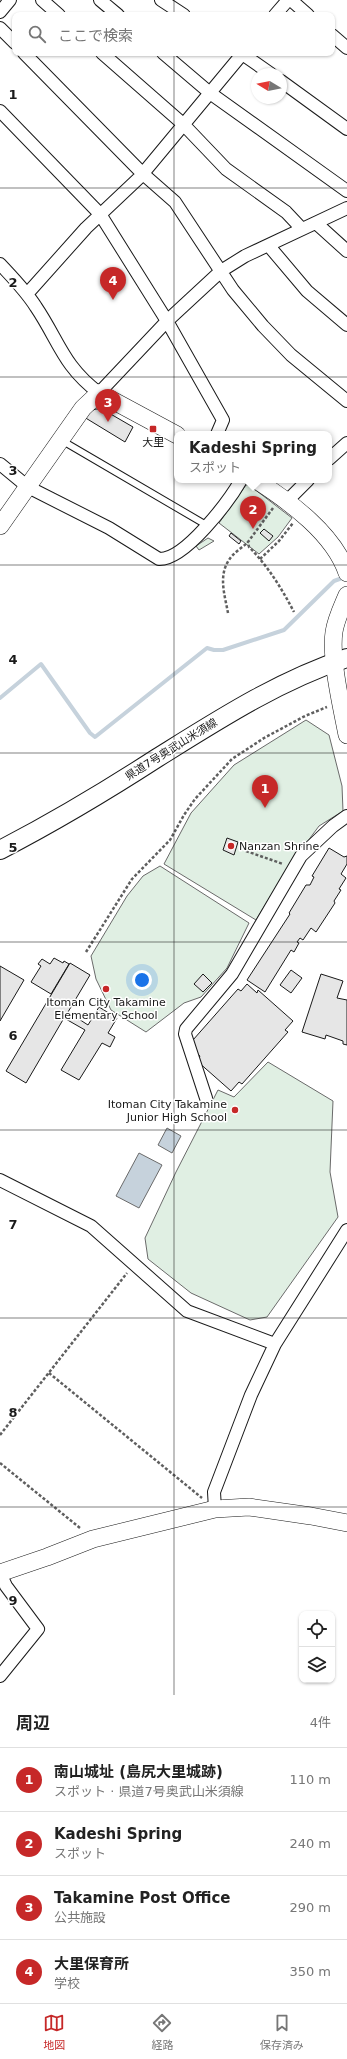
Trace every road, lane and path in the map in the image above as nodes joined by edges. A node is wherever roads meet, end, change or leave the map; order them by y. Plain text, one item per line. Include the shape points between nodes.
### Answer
1 (10, 0) edge
2 (42, 0) edge
3 (100, 0) edge
4 (161, 0) edge
5 (287, 1) edge
6 (0, 12) edge
7 (56, 12) edge
8 (114, 12) edge
9 (179, 12) edge
10 (278, 12) edge
11 (304, 12) edge
12 (0, 28) edge
13 (335, 38) edge
14 (12, 41) edge
15 (347, 48) edge
16 (27, 56) edge
17 (105, 56) edge
18 (166, 56) edge
19 (241, 56) edge
20 (247, 56) edge
21 (263, 68) edge
22 (287, 86) edge
23 (210, 93) junction
24 (0, 111) edge
25 (183, 124) junction
26 (347, 129) edge
27 (142, 174) junction
28 (347, 191) edge
29 (347, 208) edge
30 (100, 214) junction
31 (316, 223) junction
32 (302, 229) junction
33 (268, 246) junction
34 (347, 251) edge
35 (0, 264) edge
36 (221, 271) junction
37 (26, 294) junction
38 (167, 321) junction
39 (347, 325) edge
40 (99, 393) junction
41 (347, 402) edge
42 (218, 431) edge
43 (174, 433) edge
44 (61, 440) junction
45 (347, 442) edge
46 (332, 456) edge
47 (0, 464) edge
48 (239, 483) edge
49 (260, 483) edge
50 (304, 483) edge
51 (28, 487) junction
52 (284, 499) junction
53 (300, 512) junction
54 (0, 526) edge
55 (208, 526) junction
56 (248, 542) junction
57 (260, 559) junction
58 (347, 573) edge
59 (347, 595) edge
60 (294, 612) dead end
61 (228, 613) dead end
62 (341, 660) edge
63 (331, 706) dead end
64 (347, 736) edge
65 (347, 816) edge
66 (0, 850) edge
67 (246, 851) dead end
68 (279, 863) dead end
69 (86, 952) dead end
70 (206, 1098) dead end
71 (0, 1180) edge
72 (347, 1230) edge
73 (134, 1264) junction
74 (275, 1344) junction
75 (49, 1373) junction
76 (0, 1435) edge
77 (0, 1463) edge
78 (215, 1508) junction
79 (347, 1523) edge
80 (93, 1539) junction
81 (0, 1573) edge
82 (0, 1676) edge

1 - 6 street
2 - 7 street
3 - 8 street
4 - 9 street
5 - 10 street
5 - 11 street
12 - 14 street
13 - 15 street
16 - 27 street
17 - 25 street
18 - 23 street
19 - 23 street
20 - 21 street
22 - 26 street
23 - 25 street
23 - 28 street
24 - 30 street
25 - 27 street
25 - 32 street via 226,169 286,212
27 - 30 street
27 - 36 street via 175,202
29 - 31 street
30 - 37 street
30 - 38 street
31 - 32 street
31 - 34 street
32 - 33 street
33 - 36 street
33 - 39 street via 306,291
35 - 37 street
36 - 38 street
36 - 41 street via 263,326 291,355
37 - 40 street via 76,373
38 - 40 street
38 - 42 street via 223,420
40 - 43 street
40 - 44 street via 83,408
44 - 51 street
44 - 55 lane
45 - 46 street
47 - 51 street
48 - 55 street
49 - 52 street
50 - 52 street
51 - 54 street
51 - 55 street via 109,528 159,559 171,556
52 - 53 street
52 - 56 path
53 - 57 path via 279,541
53 - 58 street via 334,547
56 - 57 path via 249,547
56 - 61 path via 228,560 224,573
57 - 60 path
59 - 62 street via 334,633
62 - 64 street
62 - 66 main road, 県道7号奥武山米須線 via 248,702 77,808
63 - 69 path via 271,734 232,759 195,799 170,840 132,879
65 - 70 street via 301,856 232,974 186,1028 185,1034
67 - 68 path
71 - 73 street via 91,1226
72 - 74 street
73 - 74 street via 187,1310
73 - 75 path
74 - 78 street via 251,1395 214,1492
75 - 76 path
75 - 78 path
77 - 80 path
78 - 79 street via 249,1507
78 - 80 street
80 - 81 street
81 - 82 street via 6,1586 38,1629

